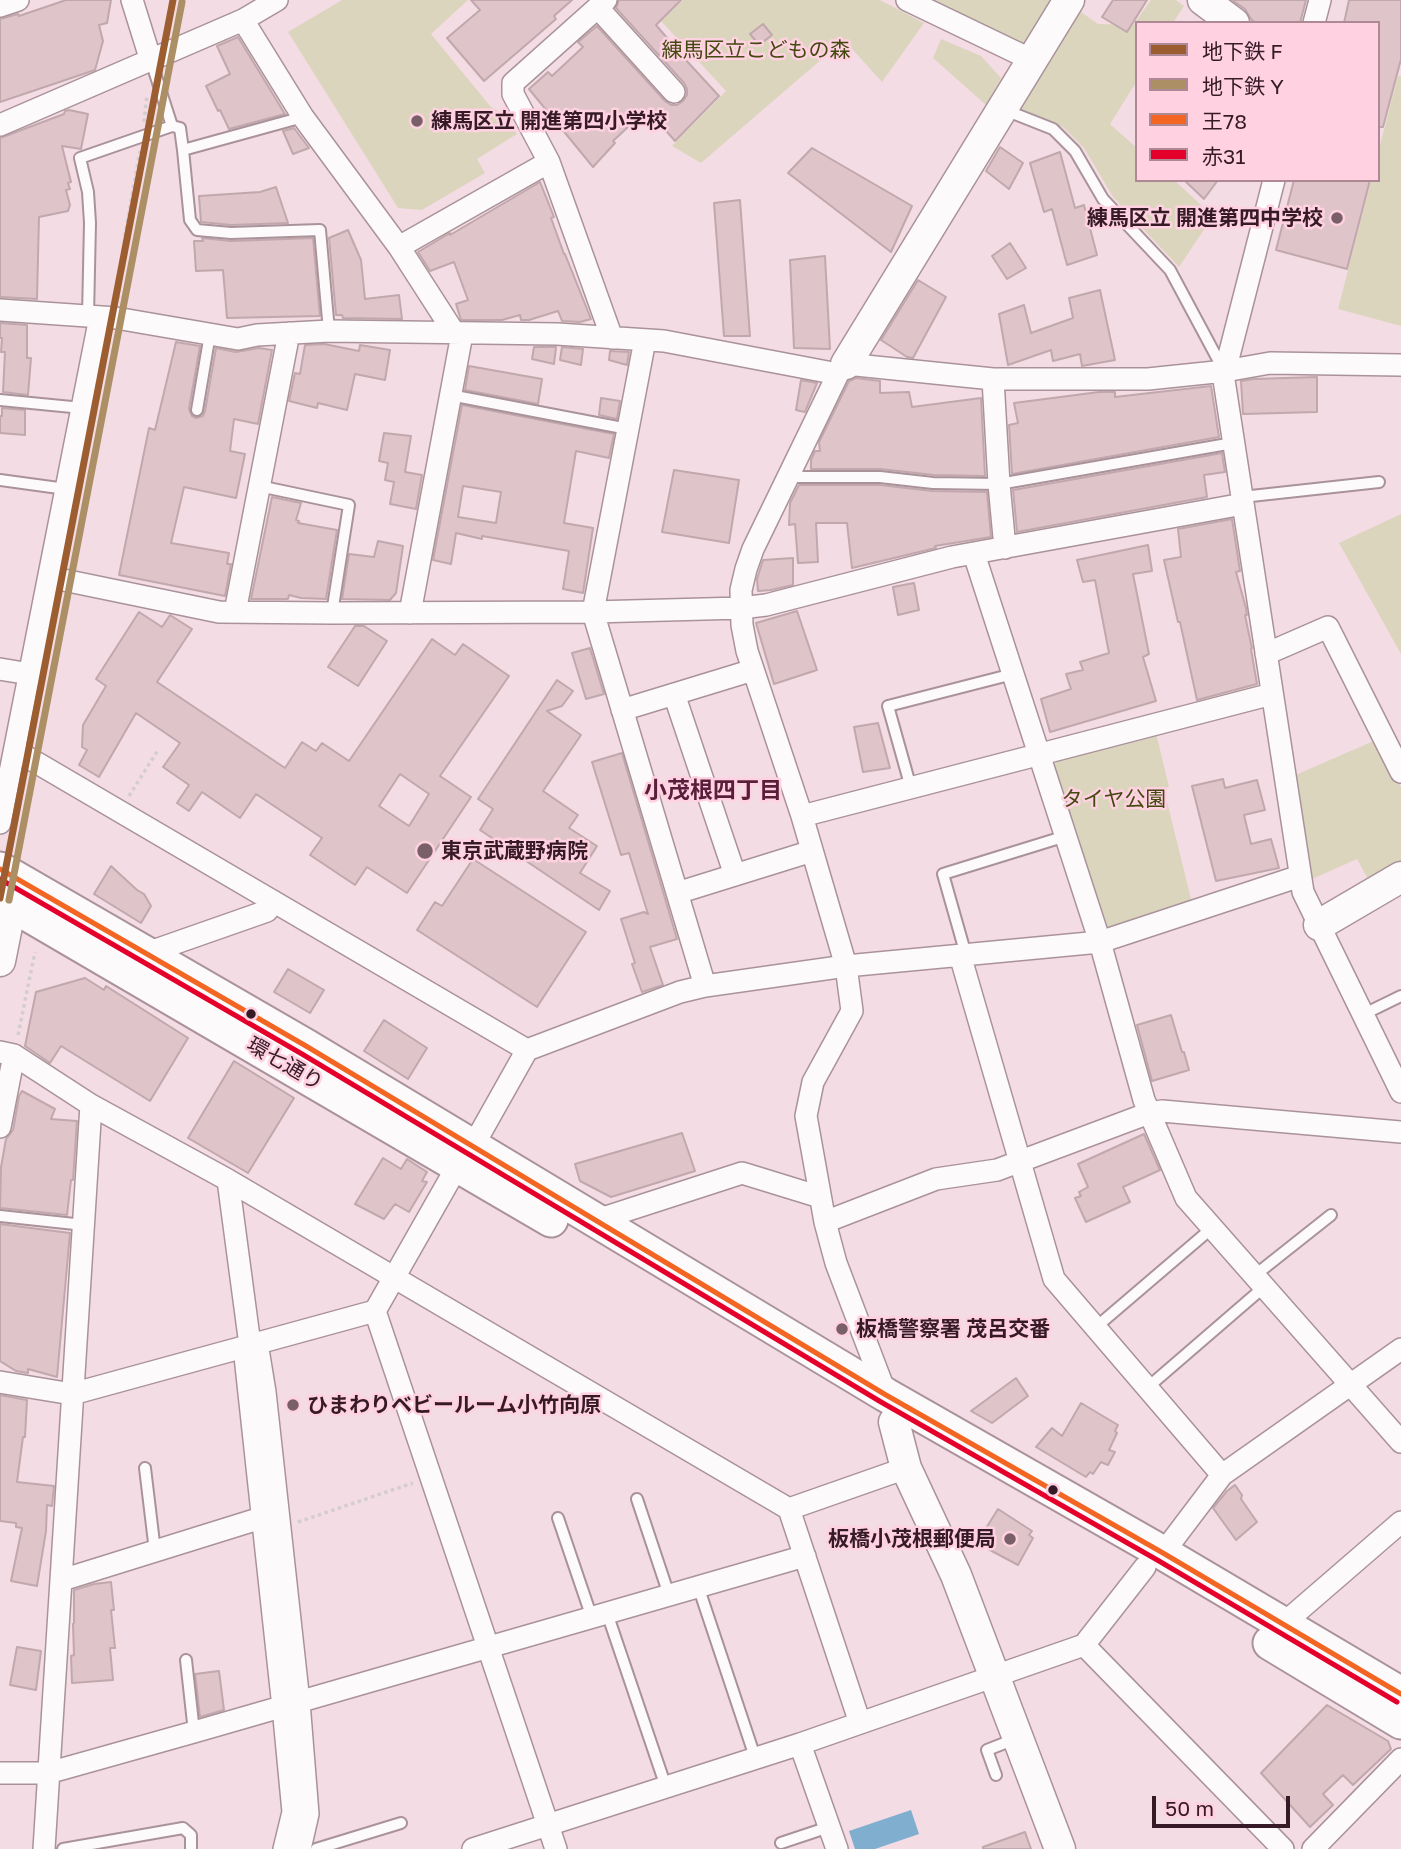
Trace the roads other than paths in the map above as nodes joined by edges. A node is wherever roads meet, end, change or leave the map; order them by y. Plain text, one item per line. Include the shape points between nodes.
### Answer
1 (18, 0) edge
2 (132, 0) edge
3 (277, 0) edge
4 (907, 0) edge
5 (1069, 0) edge
6 (1203, 0) edge
7 (1320, 0) edge
8 (602, 4) edge
9 (0, 6) edge
10 (243, 20) junction
11 (1231, 21) edge
12 (1315, 21) edge
13 (1032, 60) junction
14 (151, 61) junction
15 (674, 92) dead end
16 (1002, 109) junction
17 (303, 117) junction
18 (0, 125) edge
19 (172, 126) junction
20 (183, 150) junction
21 (549, 162) junction
22 (1273, 182) edge
23 (399, 247) junction
24 (0, 310) edge
25 (101, 317) junction
26 (329, 331) junction
27 (289, 333) junction
28 (210, 334) junction
29 (458, 334) junction
30 (612, 338) junction
31 (645, 340) junction
32 (1401, 365) edge
33 (842, 369) junction
34 (1224, 371) junction
35 (993, 379) junction
36 (450, 395) junction
37 (0, 400) edge
38 (82, 408) junction
39 (197, 410) dead end
40 (628, 429) junction
41 (1233, 443) junction
42 (788, 477) junction
43 (0, 480) edge
44 (1379, 482) dead end
45 (999, 484) junction
46 (259, 486) junction
47 (66, 489) junction
48 (1242, 500) junction
49 (1005, 548) junction
50 (974, 554) junction
51 (49, 577) junction
52 (741, 608) junction
53 (235, 612) junction
54 (593, 612) junction
55 (332, 613) junction
56 (410, 613) junction
57 (1266, 654) junction
58 (0, 669) edge
59 (753, 670) junction
60 (30, 674) junction
61 (1013, 674) junction
62 (674, 694) junction
63 (1272, 694) junction
64 (622, 710) junction
65 (15, 750) junction
66 (1039, 755) junction
67 (1401, 772) edge
68 (911, 788) junction
69 (802, 816) junction
70 (0, 823) edge
71 (1066, 836) junction
72 (812, 851) junction
73 (0, 869) edge
74 (735, 875) junction
75 (1300, 876) junction
76 (1401, 877) edge
77 (677, 893) junction
78 (4, 896) edge
79 (273, 901) junction
80 (1319, 925) junction
81 (1100, 942) junction
82 (147, 953) junction
83 (963, 955) junction
84 (0, 961) edge
85 (846, 966) junction
86 (705, 986) junction
87 (1401, 996) edge
88 (1362, 1015) junction
89 (527, 1050) junction
90 (7, 1053) edge
91 (1401, 1092) edge
92 (91, 1105) junction
93 (1149, 1113) junction
94 (0, 1127) edge
95 (1401, 1132) edge
96 (466, 1156) junction
97 (1020, 1163) junction
98 (228, 1180) junction
99 (820, 1197) junction
100 (1331, 1215) dead end
101 (0, 1216) edge
102 (597, 1220) junction
103 (825, 1222) junction
104 (84, 1225) junction
105 (1212, 1228) junction
106 (394, 1276) junction
107 (1259, 1281) junction
108 (375, 1311) junction
109 (1095, 1328) junction
110 (251, 1345) junction
111 (1401, 1349) edge
112 (0, 1382) edge
113 (1350, 1385) junction
114 (1147, 1388) junction
115 (72, 1394) junction
116 (890, 1409) junction
117 (1401, 1442) edge
118 (145, 1468) dead end
119 (906, 1468) junction
120 (1222, 1475) junction
121 (637, 1499) dead end
122 (789, 1509) junction
123 (558, 1518) dead end
124 (273, 1520) junction
125 (1401, 1522) edge
126 (155, 1551) junction
127 (805, 1556) junction
128 (1154, 1560) junction
129 (62, 1580) junction
130 (698, 1586) junction
131 (668, 1595) junction
132 (599, 1615) junction
133 (1283, 1624) junction
134 (1084, 1645) junction
135 (488, 1648) junction
136 (186, 1660) dead end
137 (994, 1677) junction
138 (1401, 1694) edge
139 (291, 1704) junction
140 (1401, 1722) edge
141 (860, 1723) junction
142 (194, 1732) junction
143 (1018, 1738) junction
144 (800, 1744) junction
145 (755, 1757) junction
146 (1401, 1759) edge
147 (0, 1773) edge
148 (48, 1773) junction
149 (996, 1774) dead end
150 (666, 1787) junction
151 (401, 1823) dead end
152 (548, 1825) junction
153 (830, 1827) junction
154 (781, 1843) dead end
155 (44, 1849) edge
156 (63, 1849) edge
157 (191, 1849) edge
158 (284, 1849) edge
159 (300, 1849) edge
160 (316, 1849) edge
161 (473, 1849) edge
162 (556, 1849) edge
163 (837, 1849) edge
164 (1060, 1849) edge
165 (1283, 1849) edge
166 (1313, 1849) edge

1 - 9 street
2 - 14 street
3 - 10 street
4 - 13 street
5 - 13 street
6 - 11 street
7 - 12 street
8 - 15 street
8 - 21 street via 513,83 513,94
10 - 14 street
10 - 17 street
13 - 16 street
14 - 18 street
14 - 19 lane
16 - 33 street
16 - 34 lane via 1053,130 1074,151 1103,199 1170,270
17 - 20 lane
17 - 23 street
19 - 20 lane via 180,128
19 - 25 lane via 80,158
20 - 26 lane via 190,220 197,230 320,230
21 - 23 street
21 - 30 street
22 - 34 street
23 - 29 street
24 - 25 street
25 - 28 street
25 - 38 street
26 - 27 street
26 - 29 street
27 - 28 street via 238,339
27 - 46 street
28 - 39 lane
29 - 30 street
29 - 36 street
30 - 31 street
31 - 33 street
31 - 40 street
32 - 34 street via 1270,363
33 - 35 street
33 - 42 street
34 - 35 street via 1147,379
34 - 41 street
35 - 45 street
36 - 40 lane
36 - 56 street
37 - 38 lane
38 - 47 street
40 - 54 street
41 - 45 lane
41 - 48 street
42 - 45 lane
42 - 52 street via 753,549 741,590
43 - 47 lane
44 - 48 lane
45 - 49 street
46 - 53 street
46 - 55 lane via 349,505
47 - 51 street
48 - 49 street
48 - 57 street
49 - 50 street
50 - 52 street
50 - 61 street
51 - 53 street
51 - 60 street
52 - 54 street
52 - 59 street
53 - 55 street
54 - 56 street
54 - 64 street
55 - 56 street
57 - 63 street
57 - 67 street via 1328,627
58 - 60 street
59 - 62 street
59 - 69 street
60 - 65 street
61 - 66 street
61 - 68 lane via 888,706
62 - 64 street
62 - 74 street
63 - 66 street
63 - 75 street
64 - 77 street
65 - 70 street
65 - 79 street
66 - 68 street
66 - 71 street
68 - 69 street
69 - 72 street
71 - 81 street
71 - 83 lane via 943,874
72 - 74 street
72 - 85 street
73 - 82 main road, 環七通り
74 - 77 street
75 - 80 street
75 - 81 street
76 - 80 street
77 - 86 street
78 - 84 street
78 - 96 main road, 環七通り
79 - 82 street via 267,911
79 - 89 street
80 - 88 street
81 - 83 street
81 - 93 street
82 - 96 main road, 環七通り via 306,1046
83 - 85 street
83 - 97 street
85 - 86 street
85 - 99 street via 852,1012 813,1082 806,1116
86 - 89 street
87 - 88 lane
88 - 91 street
89 - 96 street
90 - 92 street
90 - 94 street
92 - 98 street
92 - 104 street
93 - 95 street
93 - 97 street
93 - 105 street via 1186,1198
96 - 102 main road, 環七通り
96 - 106 street
96 - 116 main road, 環七通り
97 - 103 street via 936,1179
97 - 109 street via 1054,1279
98 - 106 street
98 - 110 street
99 - 102 street via 742,1173
99 - 103 street
100 - 107 lane
101 - 104 lane
102 - 116 main road, 環七通り
103 - 116 street
104 - 115 street
105 - 107 street
105 - 109 lane
106 - 108 street
106 - 122 street
107 - 113 street
107 - 114 lane
108 - 110 street
108 - 135 street
109 - 114 street
110 - 115 street
110 - 124 street
111 - 113 street
112 - 115 street
113 - 117 street
113 - 120 street
114 - 120 street
115 - 129 street
116 - 119 street
116 - 128 main road, 環七通り
118 - 126 lane
119 - 122 street
119 - 137 street via 956,1575
120 - 128 street
121 - 131 lane
122 - 127 street
123 - 132 lane
124 - 126 street
124 - 139 street
125 - 133 street
126 - 129 street
127 - 130 street
127 - 141 street
128 - 133 main road, 環七通り
128 - 134 street
128 - 140 main road, 環七通り
129 - 148 street
130 - 131 street
130 - 145 lane
131 - 132 street
132 - 135 street
132 - 150 lane
133 - 138 main road, 環七通り
134 - 137 street
134 - 165 street
135 - 139 street
135 - 152 street
136 - 142 lane
137 - 141 street
137 - 143 street
139 - 142 street
139 - 158 street via 293,1812
139 - 159 street via 308,1814
141 - 144 street
142 - 148 street
143 - 149 lane via 986,1750
143 - 164 street
144 - 145 street
144 - 153 street
145 - 150 street
146 - 166 street
147 - 148 street
148 - 155 street
150 - 152 street
151 - 160 lane
152 - 161 street
152 - 162 street
153 - 154 lane
153 - 163 street
156 - 157 lane via 183,1828 191,1835

